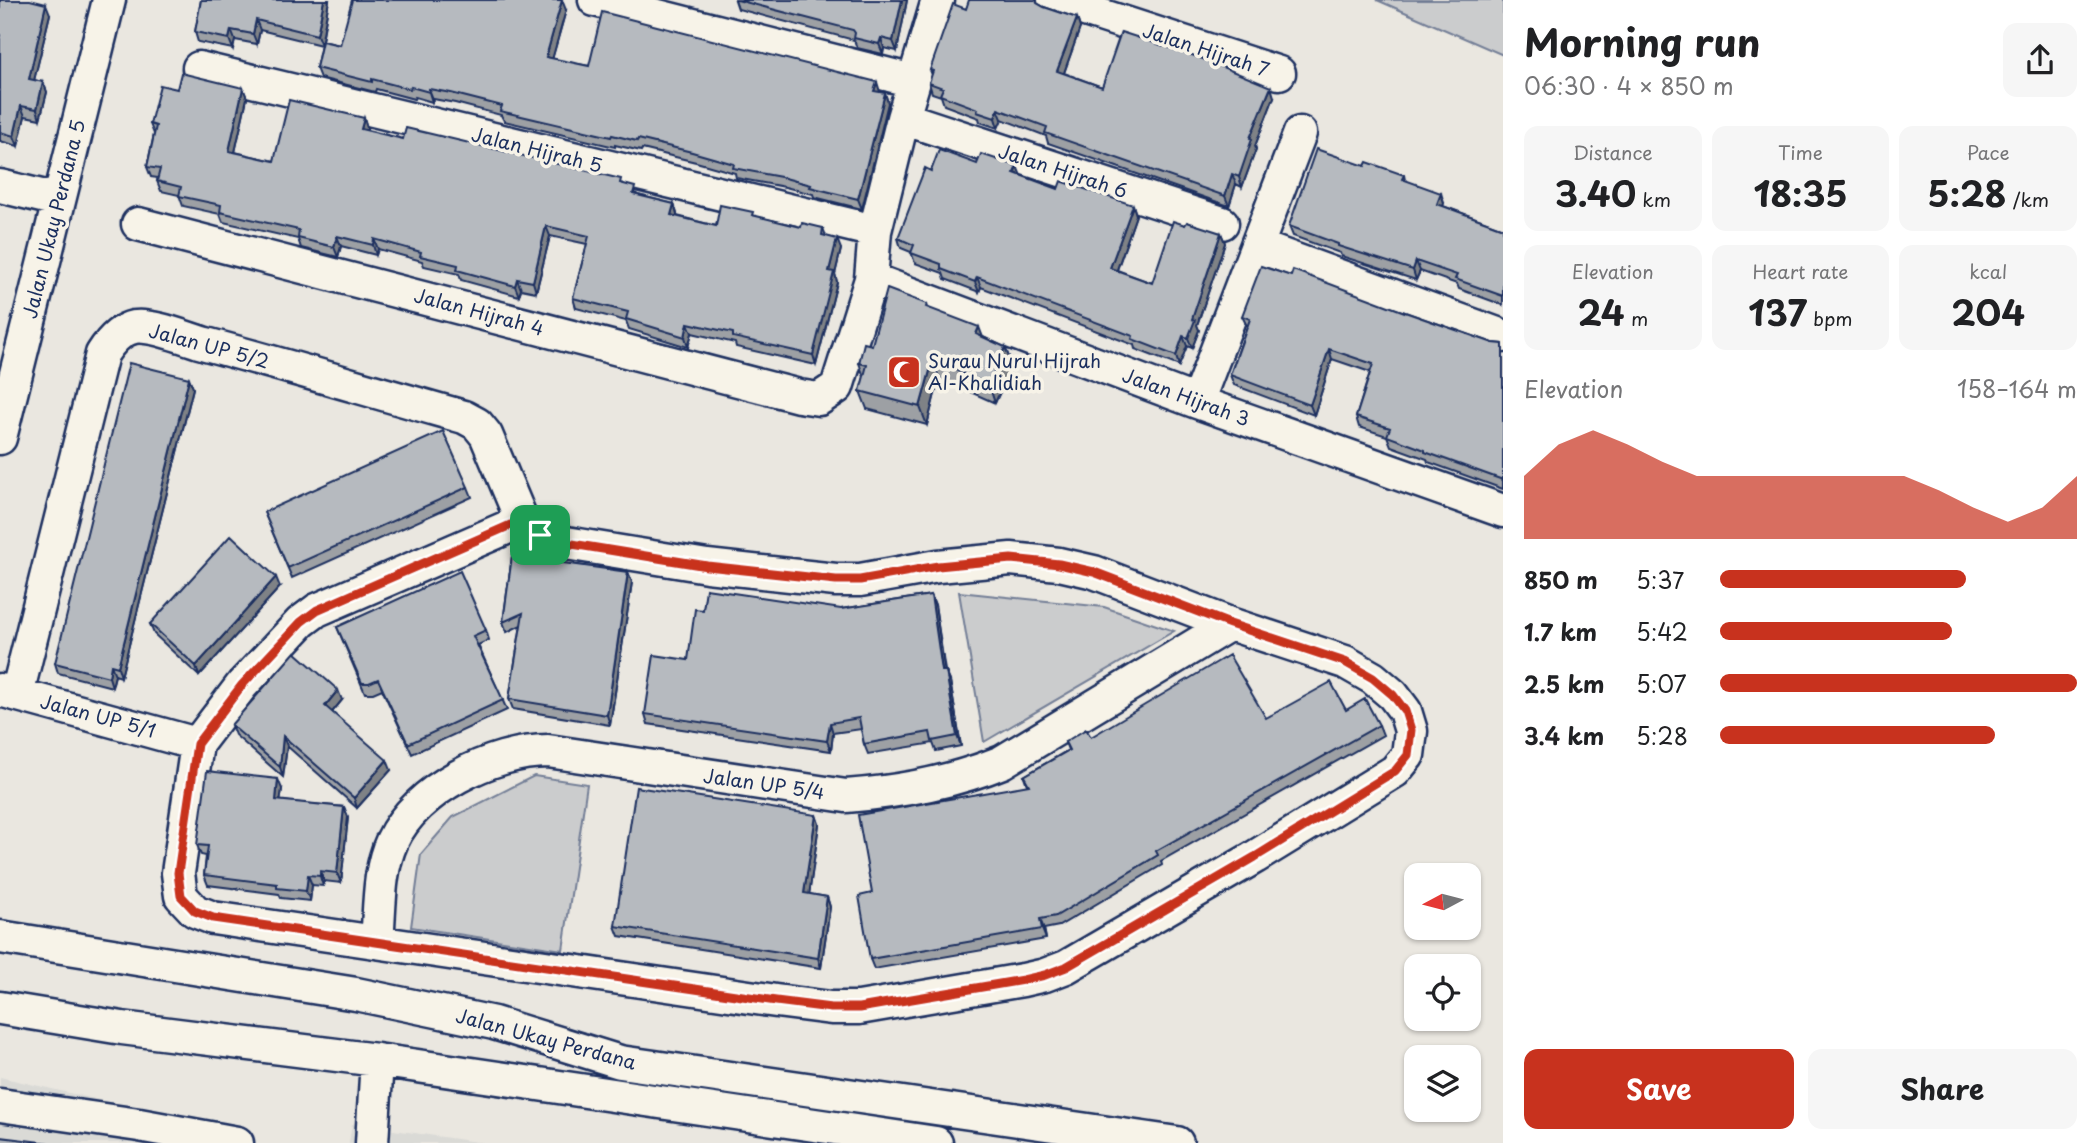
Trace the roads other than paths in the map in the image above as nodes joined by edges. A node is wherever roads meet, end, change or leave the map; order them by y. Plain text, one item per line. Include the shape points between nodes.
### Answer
1 (109, 0) edge
2 (595, 0) edge
3 (938, 0) edge
4 (1054, 0) edge
5 (199, 68) dead end
6 (1279, 73) dead end
7 (913, 81) junction
8 (903, 118) junction
9 (1300, 133) dead end
10 (0, 186) edge
11 (58, 200) junction
12 (1222, 223) dead end
13 (138, 224) dead end
14 (875, 231) junction
15 (1257, 246) junction
16 (871, 279) junction
17 (1503, 336) edge
18 (1198, 402) junction
19 (0, 438) edge
20 (1503, 511) edge
21 (522, 520) junction
22 (1230, 624) junction
23 (9, 692) edge
24 (197, 744) junction
25 (0, 937) edge
26 (377, 942) junction
27 (0, 1007) edge
28 (377, 1060) junction
29 (0, 1105) edge
30 (138, 1134) edge
31 (899, 1140) edge
32 (237, 1143) edge
33 (372, 1143) edge
34 (936, 1143) edge
35 (1177, 1143) edge

1 - 11 street, Jalan Ukay Perdana 5
2 - 7 street
3 - 7 street
4 - 6 street, Jalan Hijrah 7
5 - 14 street, Jalan Hijrah 5
7 - 8 street
8 - 12 street, Jalan Hijrah 6
8 - 14 street
9 - 15 street
10 - 11 street
11 - 19 street, Jalan Ukay Perdana 5
13 - 16 street, Jalan Hijrah 4 via 819,399 837,387
14 - 16 street
15 - 17 street
15 - 18 street
16 - 18 street, Jalan Hijrah 3
18 - 20 street, Jalan Hijrah 3
21 - 22 street via 540,535 566,543 707,566 836,580 1011,559 1059,564 1094,572
21 - 23 street, Jalan UP 5/2 via 485,435 464,417 133,327 120,333 102,354
21 - 24 street via 317,610 242,685
22 - 26 street, Jalan UP 5/4 via 1002,762 976,773 879,794 846,796 548,751 489,761 428,796 392,841 383,867
22 - 26 street via 1345,662 1373,678 1405,711 1411,730 1408,755 1395,771 1255,857 1108,944 1045,975 846,1009
23 - 24 street, Jalan UP 5/1
24 - 26 street via 178,873 181,896 195,911 213,918
25 - 35 street, Jalan Ukay Perdana via 356,994 494,1023 620,1062
27 - 28 street, Jalan Ukay Perdana via 122,1028
28 - 31 street, Jalan Ukay Perdana
28 - 33 street
29 - 30 street
30 - 32 street
31 - 34 street, Jalan Ukay Perdana

